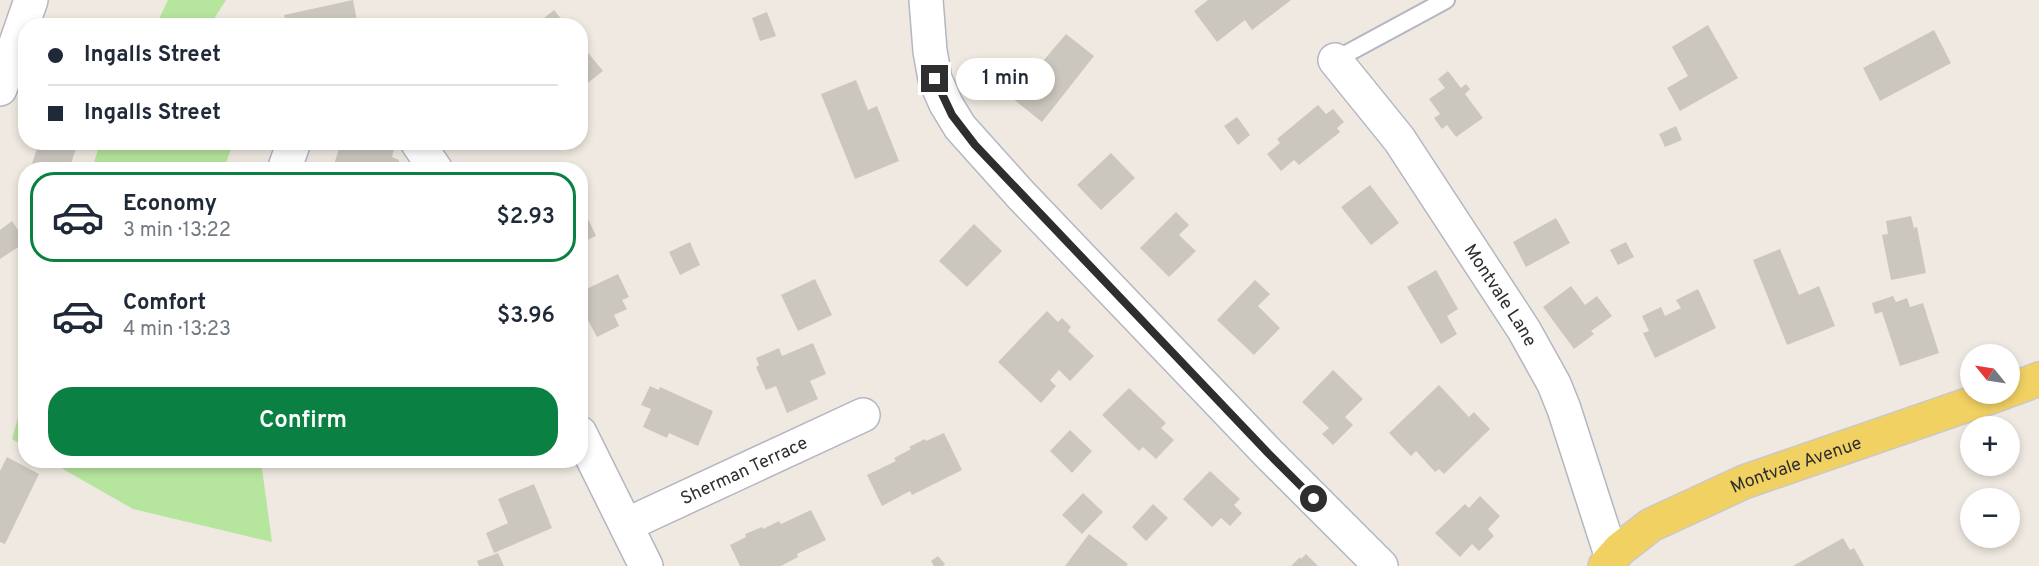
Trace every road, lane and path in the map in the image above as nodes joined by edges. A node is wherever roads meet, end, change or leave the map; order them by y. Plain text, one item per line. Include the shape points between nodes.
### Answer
1 (31, 0) edge
2 (1446, 0) edge
3 (936, 3) edge
4 (25, 18) edge
5 (18, 37) edge
6 (1335, 60) joint
7 (0, 89) edge
8 (2039, 379) edge
9 (2020, 386) edge
10 (1970, 404) edge
11 (862, 415) dead end
12 (588, 449) edge
13 (626, 525) junction
14 (1608, 562) edge
15 (646, 566) edge
16 (1381, 566) edge

1 - 4 street
2 - 6 lane
3 - 16 street via 930,51 935,79 952,115 975,145
5 - 7 street
6 - 14 street, Montvale Lane via 1399,139 1536,350 1564,409
8 - 9 main road
10 - 14 main road, Montvale Avenue via 1744,482 1651,525
11 - 13 street, Sherman Terrace
12 - 13 street
13 - 15 street

